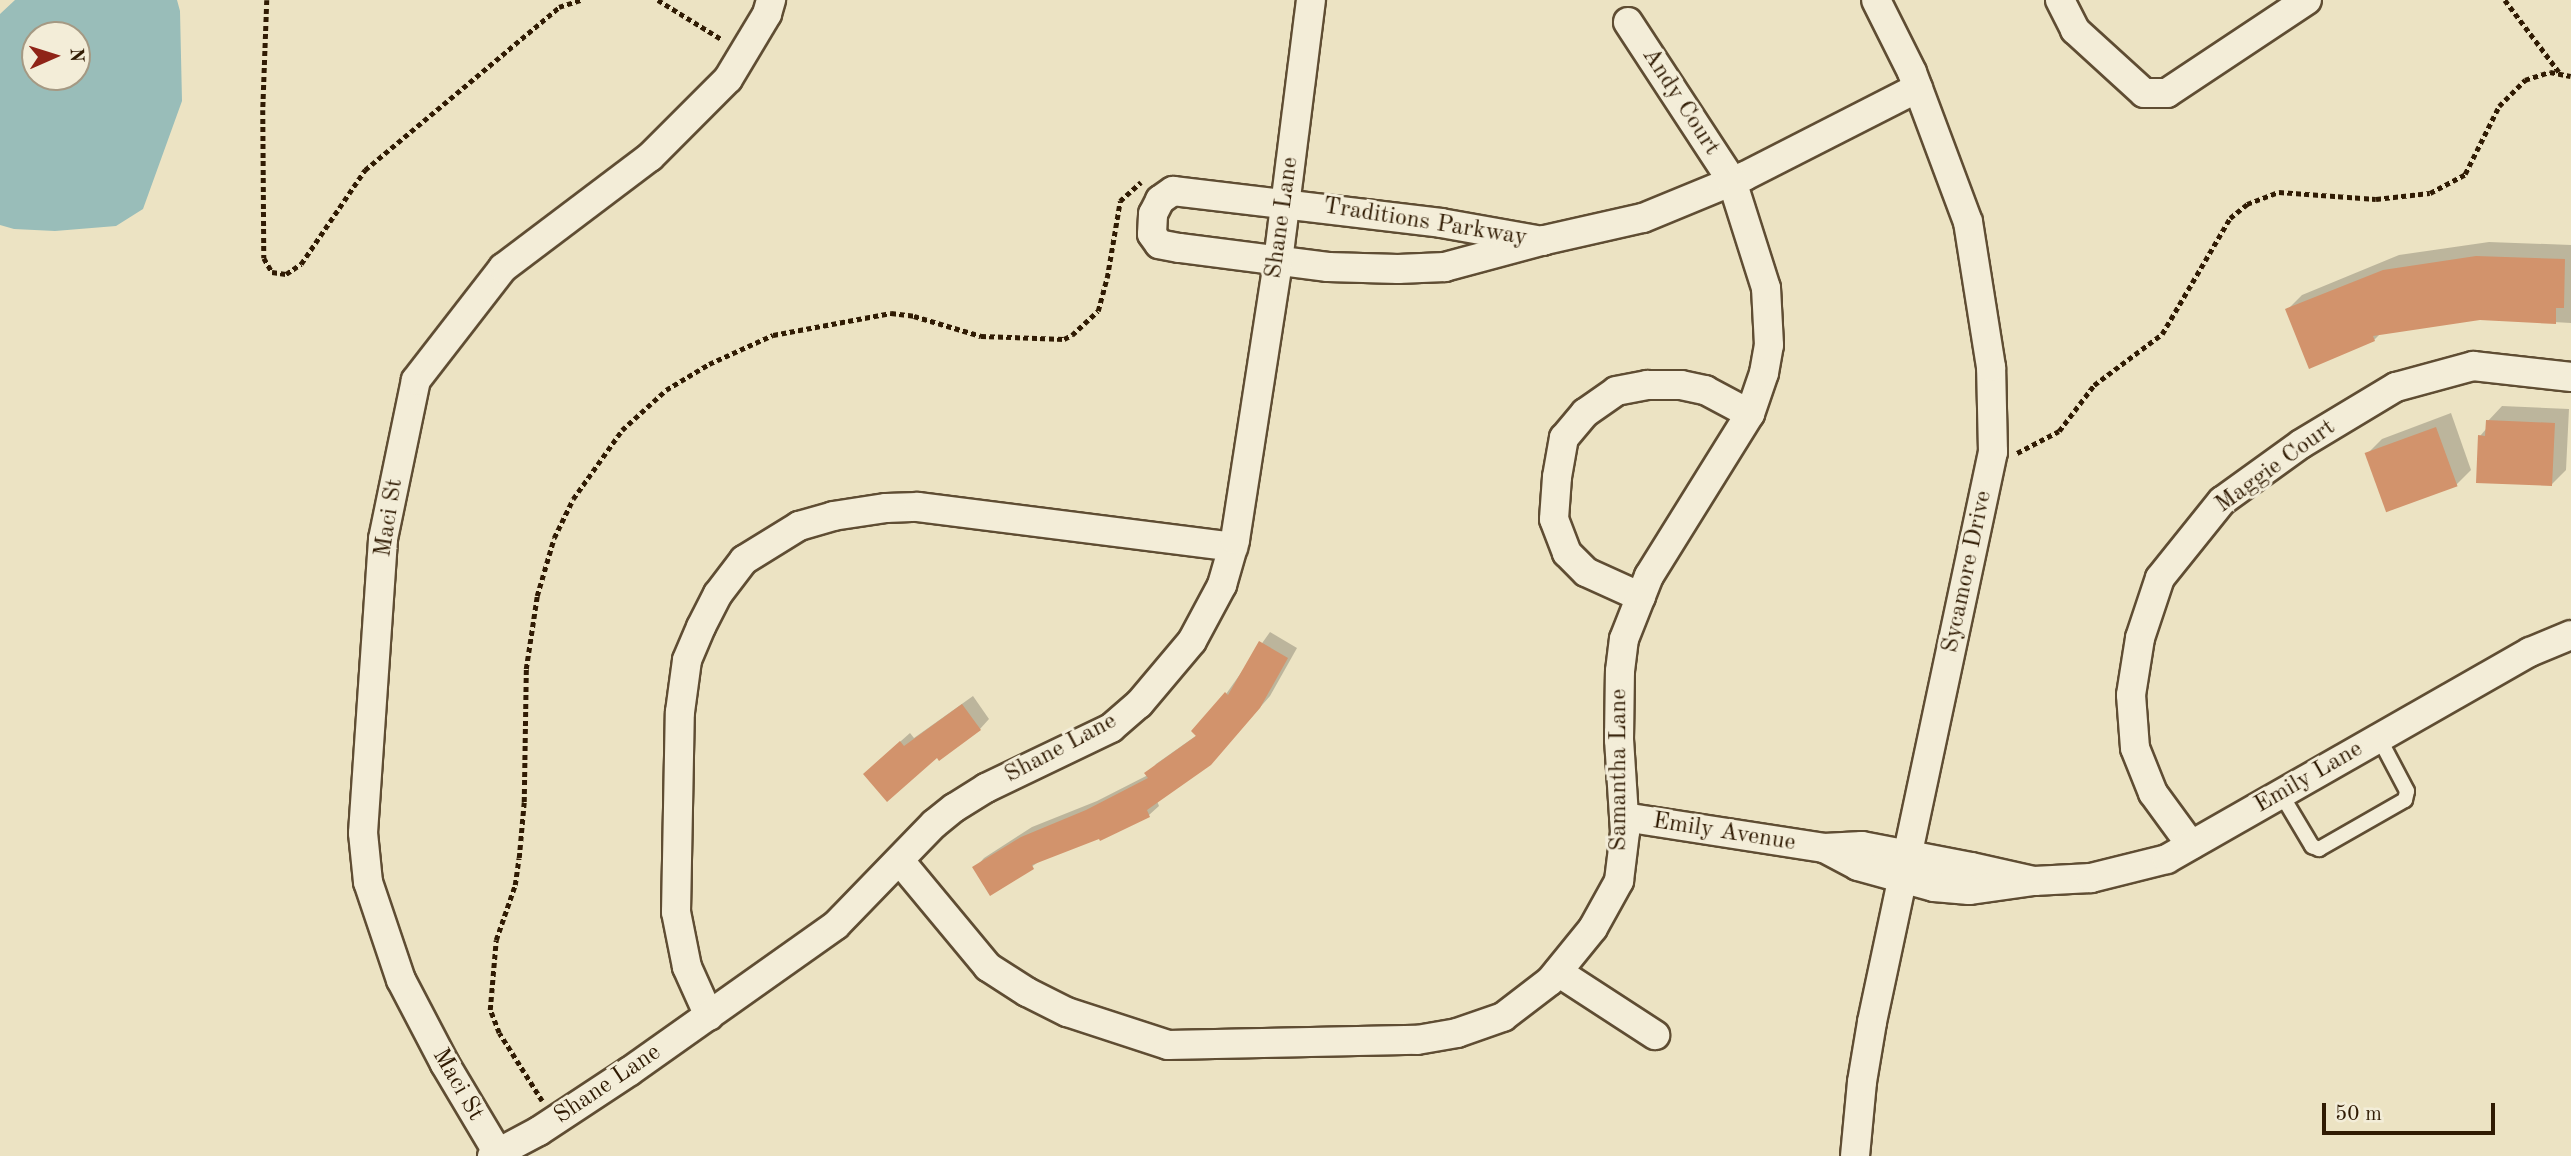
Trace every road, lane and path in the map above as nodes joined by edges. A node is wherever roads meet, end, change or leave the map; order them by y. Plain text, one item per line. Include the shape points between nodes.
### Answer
1 (267, 0) edge
2 (581, 0) edge
3 (658, 0) edge
4 (771, 0) edge
5 (1311, 0) edge
6 (1876, 0) edge
7 (2060, 0) edge
8 (2307, 0) edge
9 (2505, 0) edge
10 (1628, 22) dead end
11 (744, 53) junction
12 (2559, 73) junction
13 (2571, 76) edge
14 (1918, 88) junction
15 (1151, 176) dead end
16 (1732, 181) junction
17 (1286, 203) junction
18 (1545, 240) junction
19 (1278, 261) junction
20 (2571, 377) edge
21 (1750, 414) junction
22 (2016, 453) dead end
23 (1233, 547) junction
24 (1641, 597) junction
25 (2571, 635) edge
26 (2379, 738) junction
27 (2281, 794) junction
28 (1624, 817) junction
29 (2191, 845) junction
30 (900, 861) junction
31 (1906, 868) junction
32 (1558, 972) junction
33 (709, 1017) junction
34 (1655, 1035) dead end
35 (544, 1104) dead end
36 (495, 1155) edge
37 (1855, 1156) edge

1 - 2 path via 264,258 272,272 286,274 301,264 365,170 559,7
3 - 11 path
4 - 11 street, Maci St
5 - 17 street, Shane Lane
6 - 14 street, Sycamore Drive
7 - 8 street via 2076,30 2144,93 2167,93
9 - 12 path
10 - 16 street, Andy Court
11 - 36 street, Maci St via 728,79 650,157 503,268 416,380 383,539 363,833 368,882 401,980
12 - 13 path
12 - 22 path via 2525,80 2500,106 2465,174 2430,193 2376,199 2278,192 2247,204 2230,218 2162,334 2094,385 2059,431
14 - 16 street, Traditions Parkway
14 - 31 street, Sycamore Drive via 1968,222 1991,366 1993,452
15 - 35 path via 1120,201 1098,311 1072,335 1064,339 981,336 891,313 763,338 666,390 622,430 573,499 554,538 537,596 527,669 519,858 496,940 490,1010 499,1033
16 - 18 street, Traditions Parkway via 1643,218
16 - 21 street, Samantha Lane via 1766,288 1769,345
17 - 18 street, Traditions Parkway
17 - 19 street, Shane Lane
17 - 19 street, Traditions Parkway via 1173,191 1160,200 1153,214 1152,233 1159,244
18 - 19 street, Traditions Parkway via 1445,267 1398,270
19 - 23 street, Shane Lane
20 - 29 street, Maggie Court via 2473,366 2396,387 2301,444 2221,501 2160,578 2140,638 2131,695 2135,748 2153,793
21 - 24 street, Samantha Lane via 1649,576
21 - 24 street via 1705,390 1681,384 1647,385 1616,391 1585,412 1564,438 1554,519 1567,553 1586,572
23 - 30 street, Shane Lane via 1222,585 1192,640 1139,704 1111,728 965,801 934,824
23 - 33 street via 897,507 846,513 799,526 744,560 718,594 687,660 680,712 676,912 687,967
24 - 28 street, Samantha Lane via 1624,639 1620,671
25 - 26 street, Emily Lane via 2530,652
26 - 27 street, Emily Lane
26 - 27 lane via 2407,791 2405,800 2319,849 2312,846
27 - 29 street, Emily Lane
28 - 31 street, Emily Avenue via 1824,848 1858,866
28 - 32 street, Samantha Lane via 1619,881 1593,928
29 - 31 street, Emily Lane via 2167,859 2091,878 1969,890
30 - 32 street, Samantha Lane via 988,967 1067,1012 1168,1045 1417,1040 1457,1033 1503,1017
30 - 33 street, Shane Lane via 836,925
31 - 37 street, Sycamore Drive via 1872,1023
32 - 34 street
33 - 36 street, Shane Lane via 539,1131

